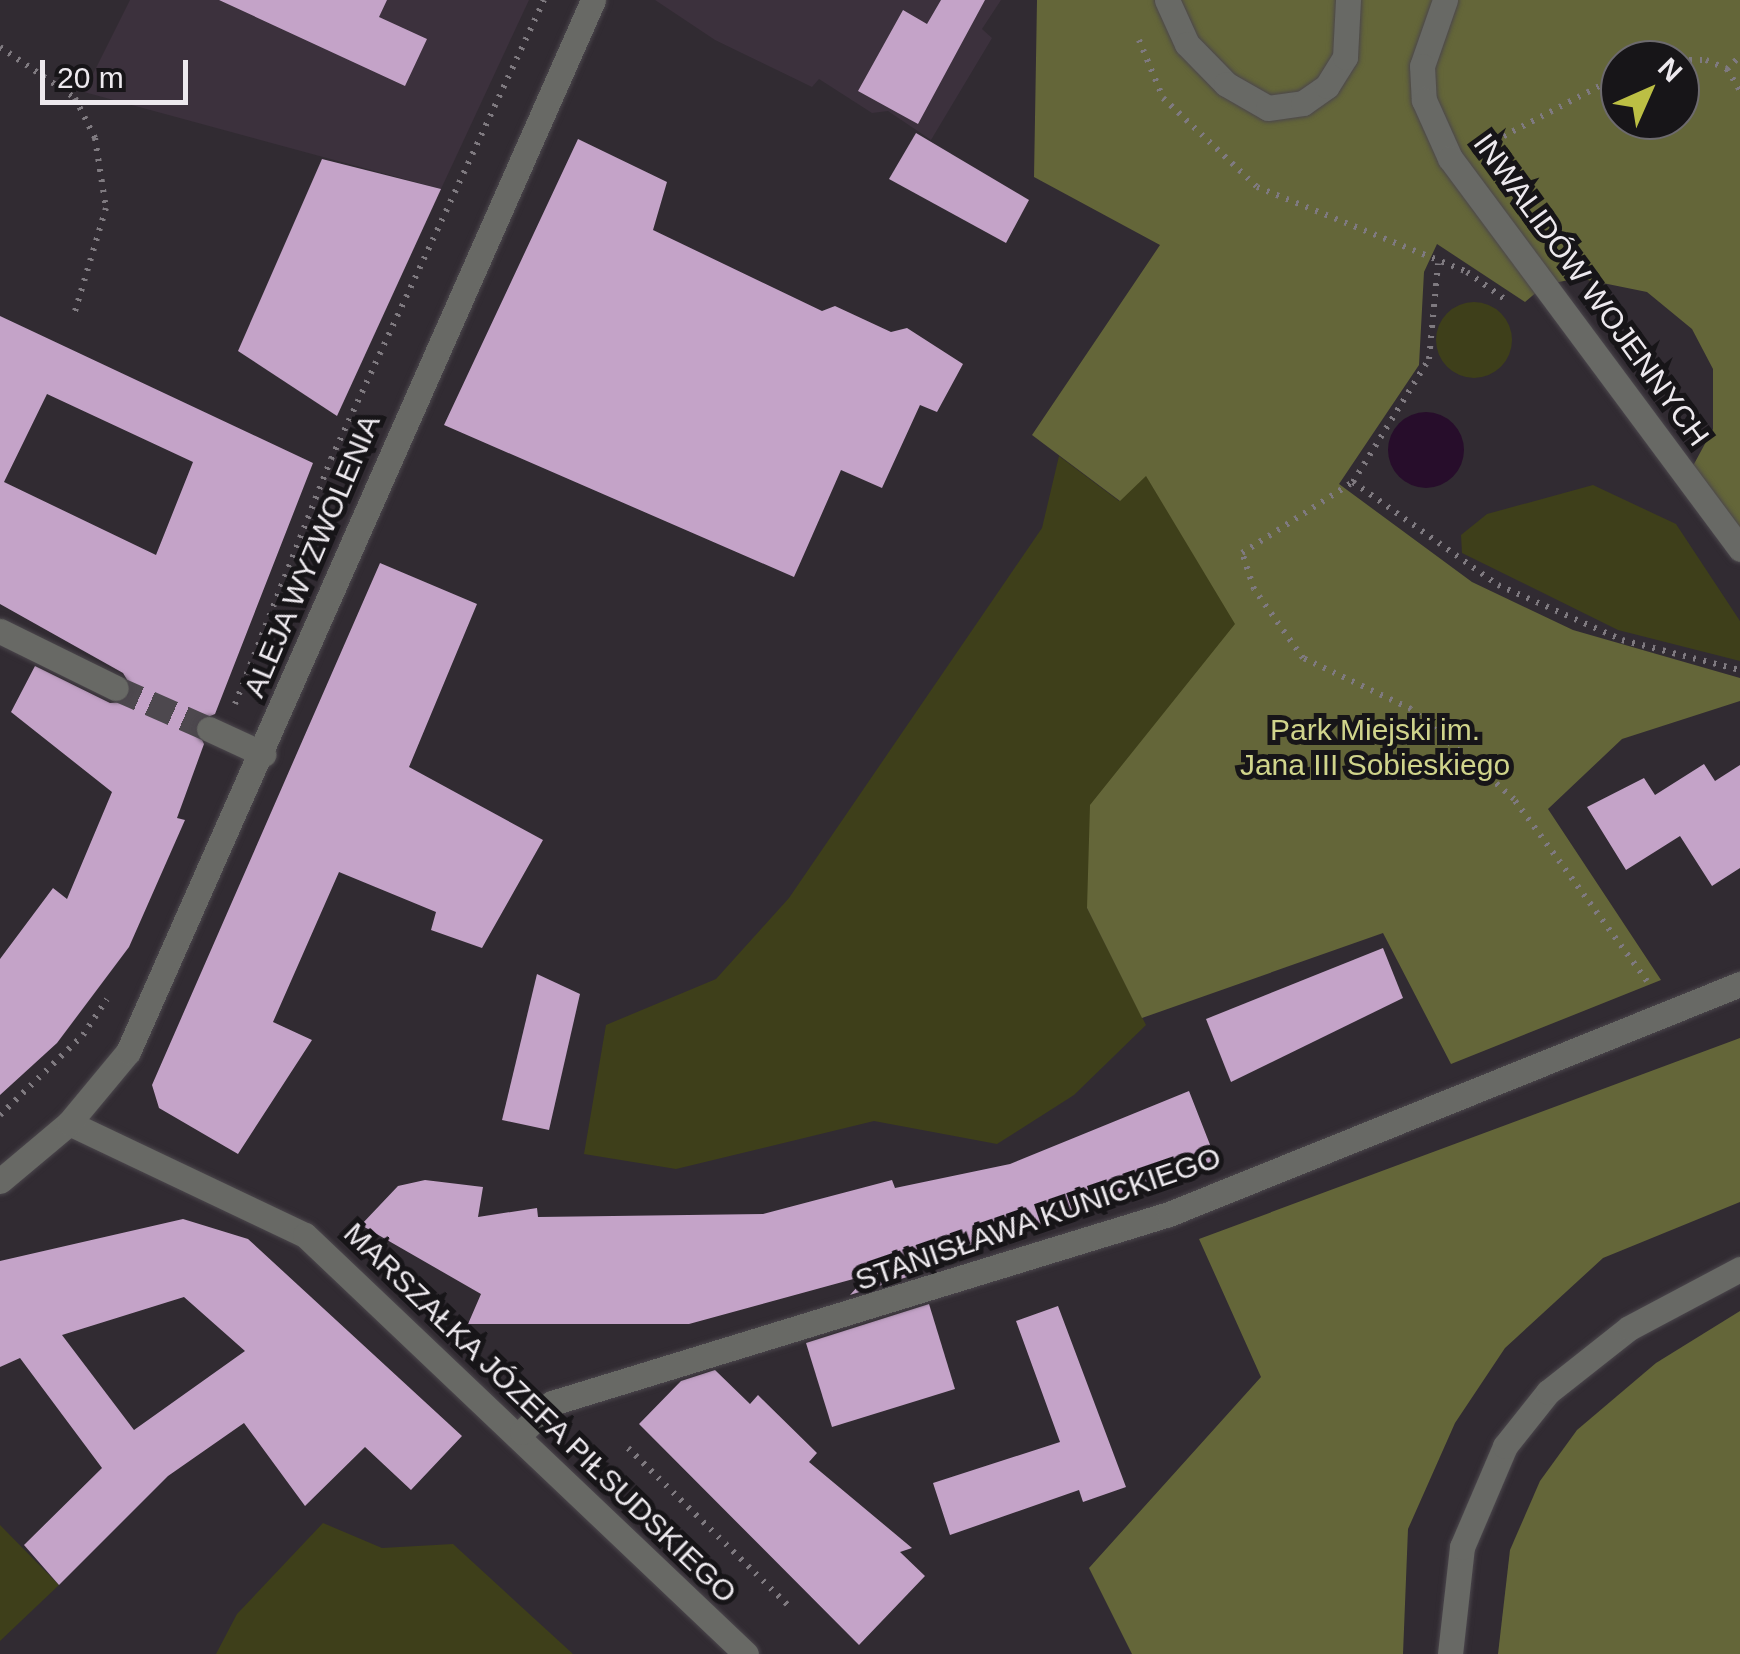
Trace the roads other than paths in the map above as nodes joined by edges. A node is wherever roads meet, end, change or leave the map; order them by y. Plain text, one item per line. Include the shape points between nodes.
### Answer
1 (592, 0) edge
2 (1167, 0) edge
3 (1348, 0) edge
4 (1446, 0) edge
5 (1740, 549) edge
6 (0, 631) edge
7 (116, 688) tunnel mouth
8 (216, 732) tunnel mouth
9 (263, 754) junction
10 (1740, 984) edge
11 (69, 1123) junction
12 (0, 1181) edge
13 (1740, 1269) edge
14 (522, 1432) junction
15 (746, 1654) edge
16 (1450, 1654) edge

1 - 9 street, ALEJA WYZWOLENIA
2 - 3 street via 1187,44 1226,84 1268,108 1304,102 1328,86 1345,57
4 - 5 street, INWALIDÓW WOJENNYCH via 1422,66 1424,100 1450,158
6 - 7 street
8 - 9 street
9 - 11 street, ALEJA WYZWOLENIA via 128,1052
10 - 14 street, STANISŁAWA KUNICKIEGO via 1169,1214 552,1403
11 - 12 street, ALEJA WYZWOLENIA
11 - 14 street, MARSZAŁKA JÓZEFA PIŁSUDSKIEGO via 305,1235
13 - 16 street via 1630,1328 1548,1392 1505,1446 1462,1547
14 - 15 street, MARSZAŁKA JÓZEFA PIŁSUDSKIEGO

